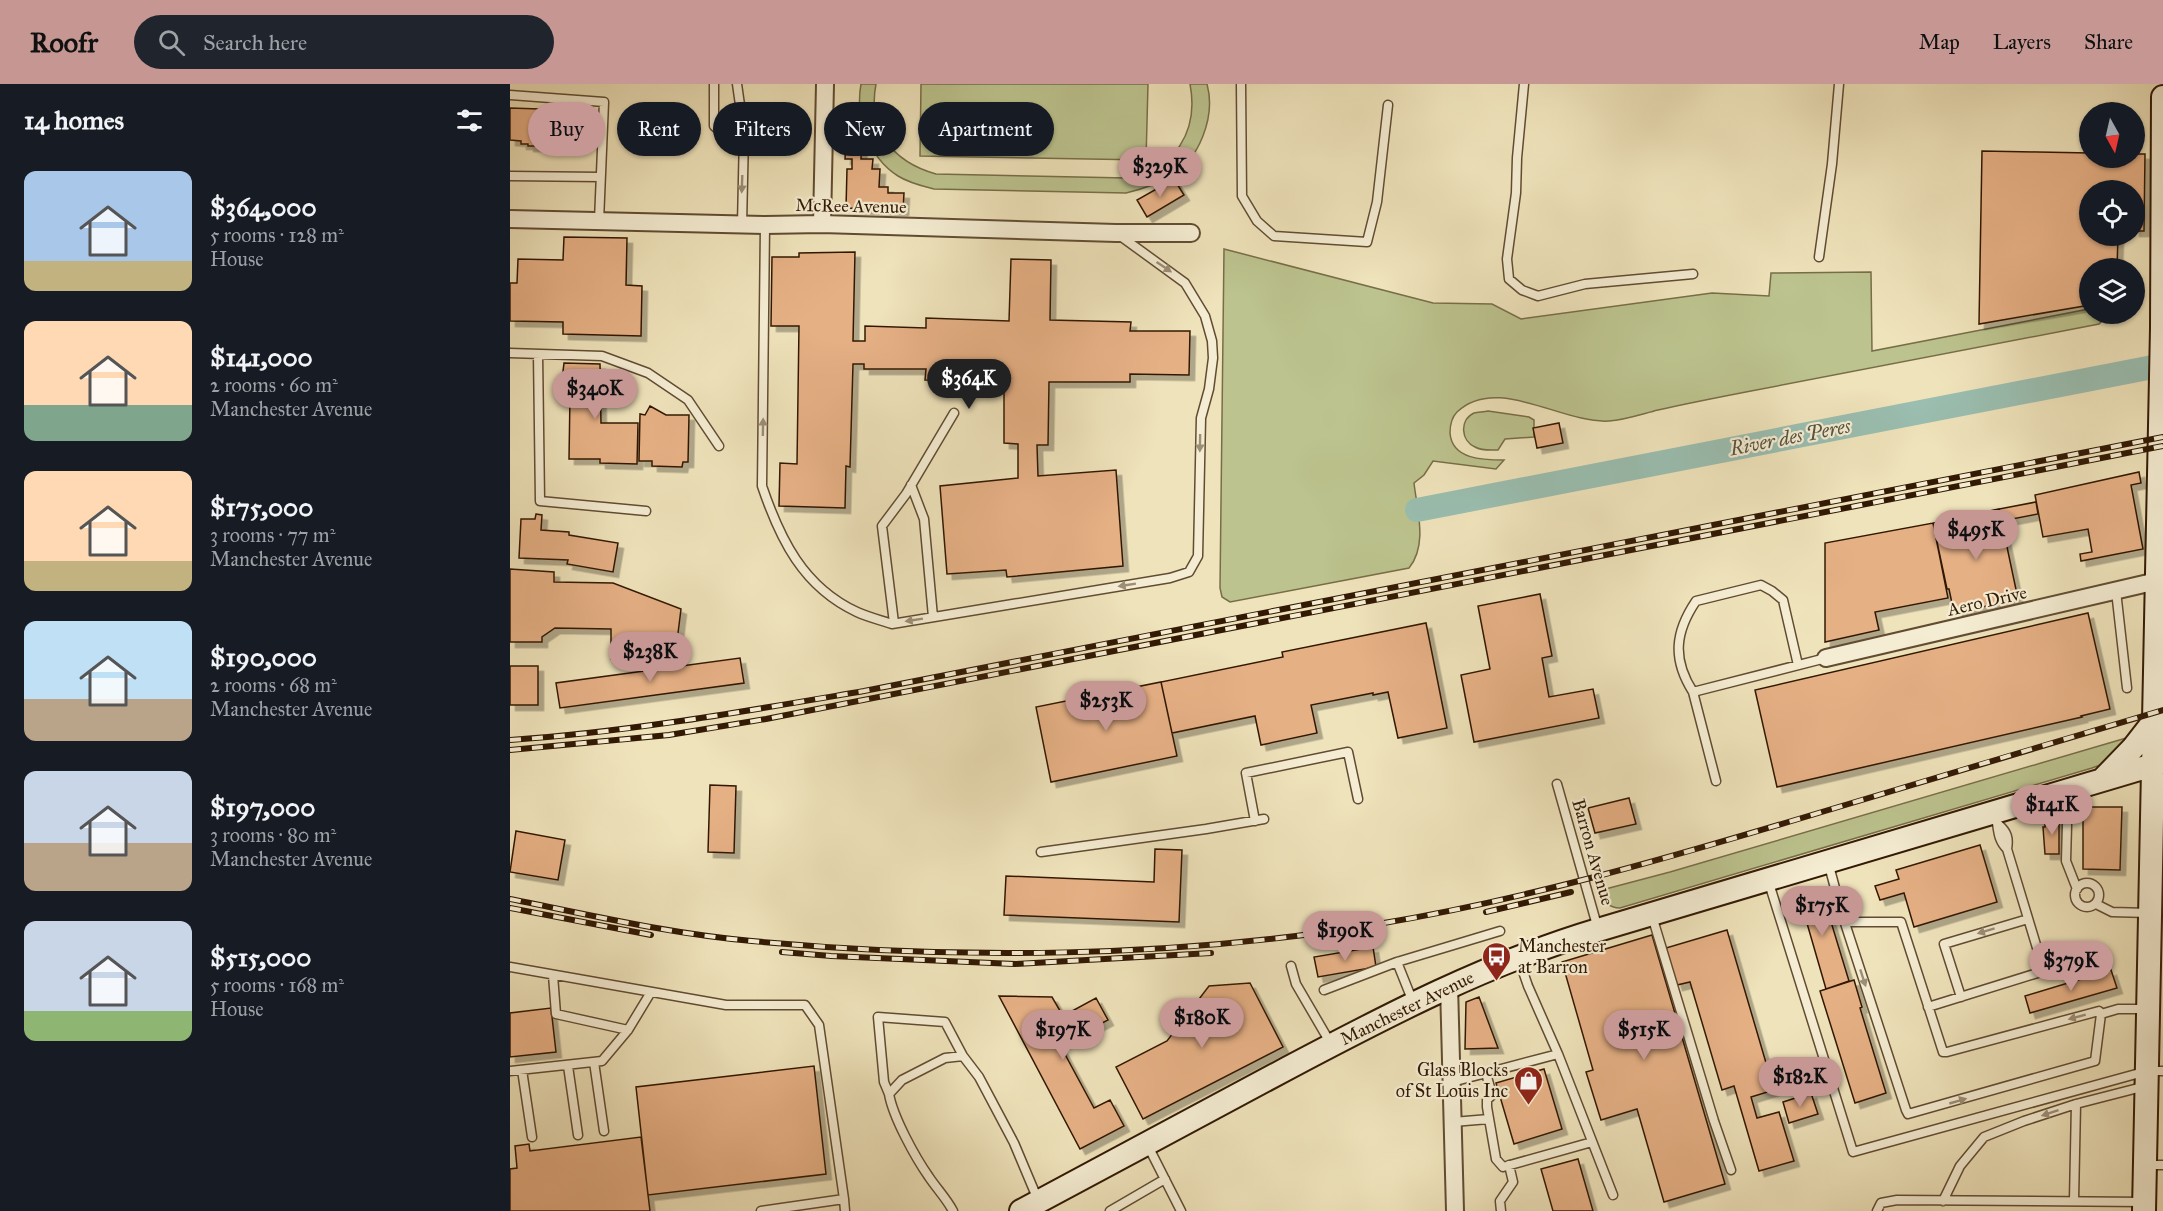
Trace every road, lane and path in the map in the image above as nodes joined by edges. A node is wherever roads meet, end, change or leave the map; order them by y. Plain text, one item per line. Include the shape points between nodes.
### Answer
1 (714, 84) edge
2 (737, 84) edge
3 (825, 84) edge
4 (1240, 84) edge
5 (1524, 84) edge
6 (1839, 84) edge
7 (510, 95) edge
8 (2163, 100) edge
9 (714, 102) edge
10 (740, 102) edge
11 (1388, 105) dead end
12 (744, 156) edge
13 (510, 176) edge
14 (600, 177) junction
15 (510, 219) edge
16 (599, 221) junction
17 (822, 224) junction
18 (742, 225) junction
19 (765, 225) junction
20 (1191, 232) dead end
21 (1116, 233) junction
22 (1819, 256) dead end
23 (1693, 274) dead end
24 (2162, 328) edge
25 (510, 353) edge
26 (538, 354) junction
27 (954, 413) dead end
28 (718, 446) dead end
29 (911, 485) junction
30 (646, 511) dead end
31 (2160, 557) edge
32 (2157, 581) junction
33 (2116, 591) junction
34 (933, 617) junction
35 (894, 623) junction
36 (1826, 658) joint
37 (1798, 665) junction
38 (2127, 688) dead end
39 (1693, 692) junction
40 (2157, 718) edge
41 (2158, 764) edge
42 (2102, 780) junction
43 (1716, 781) dead end
44 (1557, 784) dead end
45 (1359, 799) dead end
46 (1997, 819) junction
47 (2067, 825) dead end
48 (2157, 828) edge
49 (1041, 852) dead end
50 (1828, 862) junction
51 (1768, 880) junction
52 (2077, 889) junction
53 (2154, 899) edge
54 (2096, 903) junction
55 (1652, 914) junction
56 (2028, 919) junction
57 (1845, 922) junction
58 (1500, 930) dead end
59 (1598, 930) junction
60 (2105, 953) dead end
61 (1518, 956) junction
62 (1396, 962) junction
63 (1291, 966) dead end
64 (510, 967) edge
65 (2044, 971) junction
66 (553, 975) junction
67 (1449, 985) junction
68 (1324, 990) dead end
69 (651, 992) junction
70 (1961, 997) junction
71 (1413, 1003) junction
72 (1928, 1007) junction
73 (2148, 1009) junction
74 (2101, 1014) junction
75 (628, 1030) junction
76 (1331, 1045) junction
77 (1558, 1054) junction
78 (963, 1056) junction
79 (594, 1062) junction
80 (568, 1066) junction
81 (522, 1070) junction
82 (510, 1071) edge
83 (1486, 1073) junction
84 (2152, 1076) edge
85 (1452, 1082) junction
86 (889, 1094) junction
87 (2076, 1104) junction
88 (1488, 1119) junction
89 (1453, 1122) junction
90 (604, 1131) dead end
91 (578, 1134) dead end
92 (532, 1137) dead end
93 (1592, 1142) junction
94 (1146, 1143) junction
95 (1509, 1165) junction
96 (2154, 1165) edge
97 (1731, 1170) dead end
98 (1165, 1179) junction
99 (1612, 1196) dead end
100 (844, 1199) junction
101 (2074, 1200) junction
102 (1943, 1201) junction
103 (2144, 1207) edge
104 (809, 1208) edge
105 (1034, 1208) edge
106 (761, 1211) edge
107 (845, 1211) edge
108 (953, 1211) edge
109 (1110, 1211) edge
110 (1181, 1211) edge
111 (1455, 1211) edge
112 (1501, 1211) edge
113 (1877, 1211) edge

1 - 9 lane
2 - 10 lane
3 - 17 street
4 - 11 lane via 1242,196 1257,221 1274,236 1367,242 1377,202
5 - 23 lane via 1507,259 1509,279 1538,296 1585,284
6 - 22 lane
7 - 14 lane via 604,102
8 - 24 main road
12 -> 18 lane
13 - 14 lane
14 - 16 lane
15 - 16 street, McRee Avenue
16 - 18 street, McRee Avenue
17 - 19 street, McRee Avenue
17 - 21 street, McRee Avenue
18 - 19 street, McRee Avenue
35 -> 19 lane via 857,612 830,596 806,573 775,524 762,486
20 - 21 street, McRee Avenue
21 -> 34 lane via 1185,283 1208,324 1213,358 1201,418 1198,556 1189,572 1170,578
24 - 31 main road
25 - 26 lane
26 - 28 lane via 602,356 648,373 688,400
26 - 30 lane via 540,501
27 - 29 lane
29 - 34 lane via 924,519
29 - 35 lane via 882,526
31 - 32 main road
32 - 33 street, Aero Drive
32 - 40 main road
33 - 36 street, Aero Drive
33 - 38 lane
34 -> 35 lane
36 - 37 lane
37 - 39 lane
37 - 39 lane via 1783,600 1772,591 1761,585 1696,601 1685,617 1678,641 1683,677
39 - 43 lane
40 - 41 main road
40 - 42 main road
41 - 42 main road, Manchester Avenue
41 - 48 main road
42 - 46 main road, Manchester Avenue
44 - 59 lane, Barron Avenue
45 - 49 lane via 1348,752 1246,773 1259,820
46 - 50 main road, Manchester Avenue
46 - 56 lane via 2000,843 2007,849
47 - 52 lane via 2066,861
48 - 53 main road
50 - 51 main road, Manchester Avenue
50 - 57 lane
51 - 55 main road, Manchester Avenue
51 - 84 lane via 1853,1152
52 - 54 lane via 2079,903 2089,907
52 - 54 lane via 2083,884 2094,886 2099,896
53 - 54 lane via 2112,912
53 - 73 main road
55 - 59 main road, Manchester Avenue
55 - 97 lane
56 - 65 lane
56 -> 70 lane via 1944,944
57 - 72 lane via 1901,921
57 -> 74 lane via 1908,1114 2095,1061
58 - 62 lane
59 - 61 main road, Manchester Avenue
60 - 65 lane
61 - 67 main road, Manchester Avenue
61 - 77 lane
62 - 68 lane
62 - 71 lane
63 - 76 lane via 1296,984
64 - 66 lane
65 - 70 lane
66 - 69 lane
66 - 75 lane via 556,1014
67 - 71 main road, Manchester Avenue
67 - 85 street
69 - 75 lane
69 - 100 lane via 726,1005 804,1005 819,1025
70 - 72 lane
71 - 76 main road, Manchester Avenue
74 -> 72 lane via 2099,1011 1947,1052 1941,1048
73 - 74 lane via 2118,1009
73 - 84 main road
75 - 79 lane via 602,1061
76 - 94 main road, Manchester Avenue
77 - 83 lane
77 - 93 lane
78 - 86 lane via 945,1058 902,1080
78 - 86 lane via 945,1022 878,1017 884,1082
78 - 105 lane via 979,1077 1014,1143
79 - 80 lane
79 - 90 lane
80 - 81 lane
80 - 91 lane
81 - 82 lane
81 - 92 lane
83 - 85 lane
83 - 88 lane via 1492,1095 1487,1100
84 - 87 lane
84 - 96 main road
85 - 89 street
86 - 108 lane via 892,1111 929,1178
87 - 101 lane
87 -> 102 lane via 1984,1137 1960,1166
88 - 89 lane
88 - 95 lane via 1496,1160 1503,1167
89 - 111 street
93 - 95 lane
93 - 99 lane
94 - 98 lane
94 - 105 main road, Manchester Avenue
95 - 112 lane via 1513,1182 1500,1201
96 - 103 main road
98 - 109 lane
98 - 110 lane
100 - 104 lane
100 - 107 lane
101 - 102 lane
101 - 103 lane
102 - 113 lane via 1897,1200 1881,1203
104 - 106 lane

